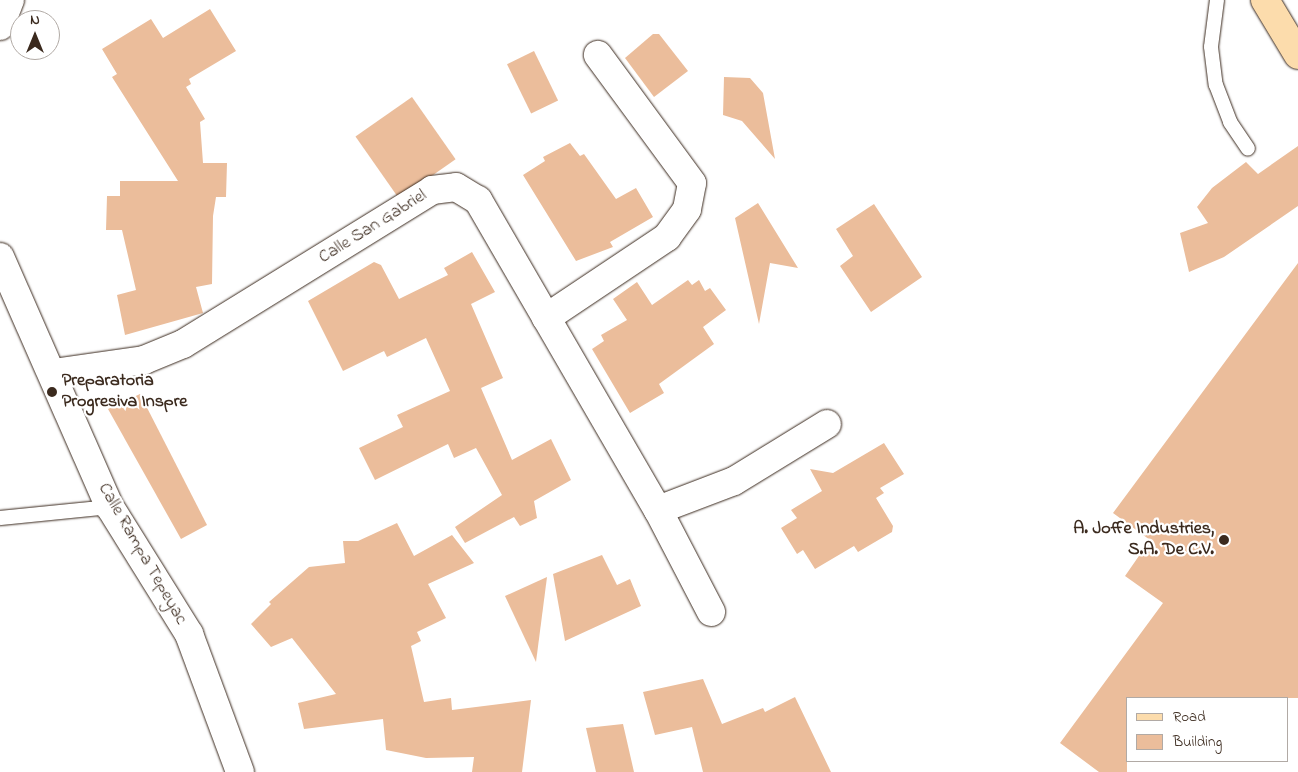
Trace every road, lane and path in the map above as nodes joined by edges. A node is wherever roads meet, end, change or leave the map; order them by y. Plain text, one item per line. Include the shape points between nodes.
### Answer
1 (10, 0) edge
2 (1217, 0) edge
3 (1265, 0) edge
4 (0, 26) edge
5 (598, 55) dead end
6 (1298, 55) edge
7 (1248, 149) dead end
8 (0, 258) edge
9 (546, 318) junction
10 (53, 373) junction
11 (827, 424) dead end
12 (110, 507) junction
13 (658, 510) junction
14 (0, 518) edge
15 (711, 612) dead end
16 (240, 772) edge

1 - 4 street
2 - 7 lane via 1211,47 1216,85 1230,122
3 - 6 main road
5 - 9 street via 692,183 687,209 667,236
8 - 10 street, Calle Rampa Tepeyac
9 - 10 street, Calle San Gabriel via 478,200 456,187 432,190 183,344 144,360
9 - 13 street, Calle San Gabriel
10 - 12 street, Calle Rampa Tepeyac
11 - 13 street via 734,481
12 - 14 lane
12 - 16 street, Calle Rampa Tepeyac via 189,634
13 - 15 street, Calle San Gabriel

